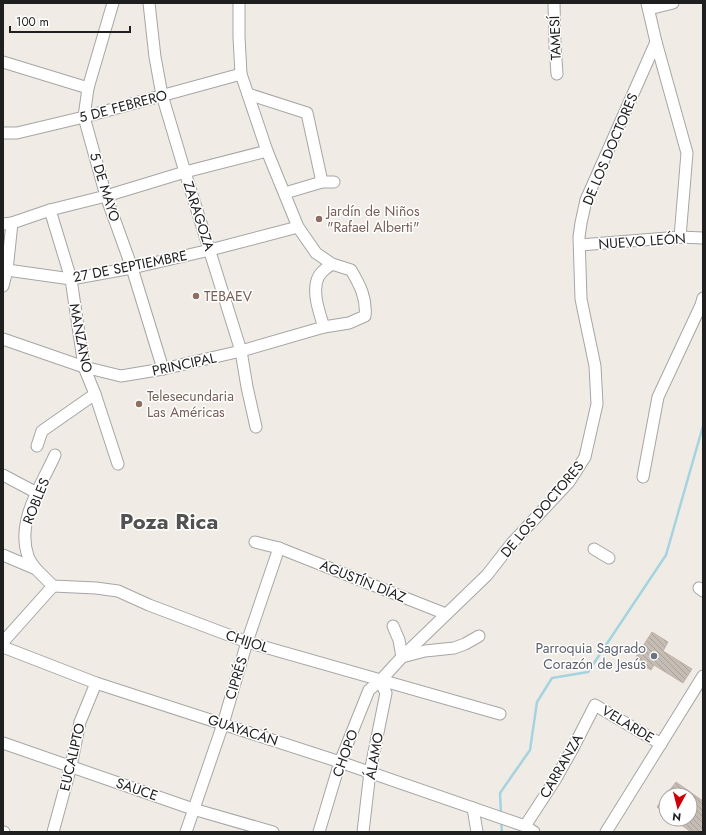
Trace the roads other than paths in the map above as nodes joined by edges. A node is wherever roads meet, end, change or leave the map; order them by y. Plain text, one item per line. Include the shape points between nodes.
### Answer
1 (113, 3) edge
2 (149, 3) edge
3 (240, 3) edge
4 (554, 3) edge
5 (673, 3) edge
6 (648, 6) edge
7 (656, 42) junction
8 (3, 62) edge
9 (241, 74) junction
10 (557, 74) dead end
11 (88, 88) junction
12 (248, 94) junction
13 (162, 95) junction
14 (84, 117) junction
15 (3, 133) edge
16 (267, 151) junction
17 (185, 172) junction
18 (322, 182) junction
19 (334, 182) dead end
20 (284, 194) junction
21 (106, 196) junction
22 (50, 210) junction
23 (8, 223) edge
24 (298, 227) junction
25 (680, 237) junction
26 (703, 238) edge
27 (580, 245) junction
28 (210, 250) junction
29 (332, 264) junction
30 (132, 268) junction
31 (7, 270) junction
32 (70, 279) junction
33 (3, 286) edge
34 (703, 298) edge
35 (324, 327) junction
36 (3, 339) edge
37 (241, 351) junction
38 (84, 367) junction
39 (162, 369) junction
40 (95, 394) junction
41 (256, 427) dead end
42 (37, 446) dead end
43 (55, 455) dead end
44 (118, 464) dead end
45 (3, 475) edge
46 (643, 477) dead end
47 (37, 493) junction
48 (255, 542) dead end
49 (279, 548) junction
50 (594, 549) dead end
51 (3, 555) edge
52 (608, 558) dead end
53 (36, 570) junction
54 (53, 586) junction
55 (446, 614) junction
56 (393, 626) dead end
57 (479, 636) dead end
58 (3, 642) edge
59 (247, 642) junction
60 (3, 647) edge
61 (402, 657) junction
62 (703, 676) edge
63 (380, 681) junction
64 (96, 683) junction
65 (595, 705) joint
66 (500, 714) dead end
67 (223, 724) junction
68 (3, 743) edge
69 (661, 744) junction
70 (340, 762) junction
71 (71, 766) junction
72 (370, 772) junction
73 (473, 808) junction
74 (193, 809) junction
75 (529, 829) edge
76 (53, 832) edge
77 (186, 832) edge
78 (273, 832) edge
79 (319, 832) edge
80 (363, 832) edge
81 (477, 832) edge
82 (606, 832) edge

1 - 11 street, 5 DE MAYO
2 - 13 street, ZARAGOZA
3 - 9 street
4 - 10 street, TAMESÍ
5 - 6 street
6 - 7 street
7 - 25 street via 687,153
7 - 27 street, DE LOS DOCTORES via 586,200 580,223
8 - 11 street
9 - 12 street
9 - 13 street, 5 DE FEBRERO
11 - 14 street, 5 DE MAYO
12 - 16 street
12 - 18 street via 307,113
13 - 14 street, 5 DE FEBRERO
13 - 17 street, ZARAGOZA
14 - 15 street, 5 DE FEBRERO via 17,133
14 - 21 street, 5 DE MAYO
16 - 17 street
16 - 20 street
17 - 21 street
17 - 28 street, ZARAGOZA
18 - 19 street
18 - 20 street
20 - 24 street
21 - 22 street
21 - 30 street, 5 DE MAYO
22 - 23 street
22 - 32 street, MANZANO
23 - 31 street
24 - 28 street, 27 DE SEPTIEMBRE
24 - 29 street via 316,252
25 - 26 street, NUEVO LEÓN
25 - 27 street, NUEVO LEÓN
27 - 55 street, DE LOS DOCTORES via 581,299 595,366 597,404 586,456 568,482 512,543 487,575
28 - 30 street, 27 DE SEPTIEMBRE
28 - 37 street, ZARAGOZA
29 - 35 street via 321,273 316,286 316,304
29 - 35 street, PRINCIPAL via 351,270 364,299 365,316 349,323
30 - 32 street, 27 DE SEPTIEMBRE
30 - 39 street, 5 DE MAYO
31 - 32 street, 27 DE SEPTIEMBRE
31 - 33 street
32 - 38 street, MANZANO
34 - 46 street via 658,397
35 - 37 street, PRINCIPAL
36 - 38 street, PRINCIPAL
37 - 39 street, PRINCIPAL
37 - 41 street, ZARAGOZA
38 - 39 street, PRINCIPAL via 121,376
38 - 40 street, MANZANO
40 - 42 street via 42,431
40 - 44 street, MANZANO
43 - 47 street, ROBLES
45 - 47 street
47 - 53 street, ROBLES via 24,532 28,557
48 - 49 street, AGUSTÍN DÍAZ
49 - 55 street, AGUSTÍN DÍAZ
49 - 59 street, CIPRÉS
50 - 52 street
51 - 53 street
53 - 54 street
54 - 58 street
54 - 59 street, CHIJOL via 118,591
55 - 61 street, DE LOS DOCTORES
56 - 61 street via 395,643
57 - 61 street via 454,648
59 - 63 street, CHIJOL
59 - 67 street, CIPRÉS
60 - 64 street, GUAYACÁN
61 - 63 street, DE LOS DOCTORES
62 - 69 street
63 - 66 street, CHIJOL
63 - 70 street, CHOPO via 369,690
63 - 72 street, ÁLAMO via 386,693
64 - 67 street, GUAYACÁN
64 - 71 street, EUCALIPTO via 80,722
65 - 69 street, VELARDE
65 - 75 street, CARRANZA
67 - 70 street, GUAYACÁN
67 - 74 street, CIPRÉS
68 - 71 street, SAUCE
69 - 82 street
70 - 72 street, GUAYACÁN
70 - 79 street, CHOPO
71 - 74 street, SAUCE
71 - 76 street, EUCALIPTO
72 - 73 street, GUAYACÁN
72 - 80 street, ÁLAMO
73 - 75 street, GUAYACÁN
73 - 81 street
74 - 77 street, CIPRÉS
74 - 78 street, SAUCE

